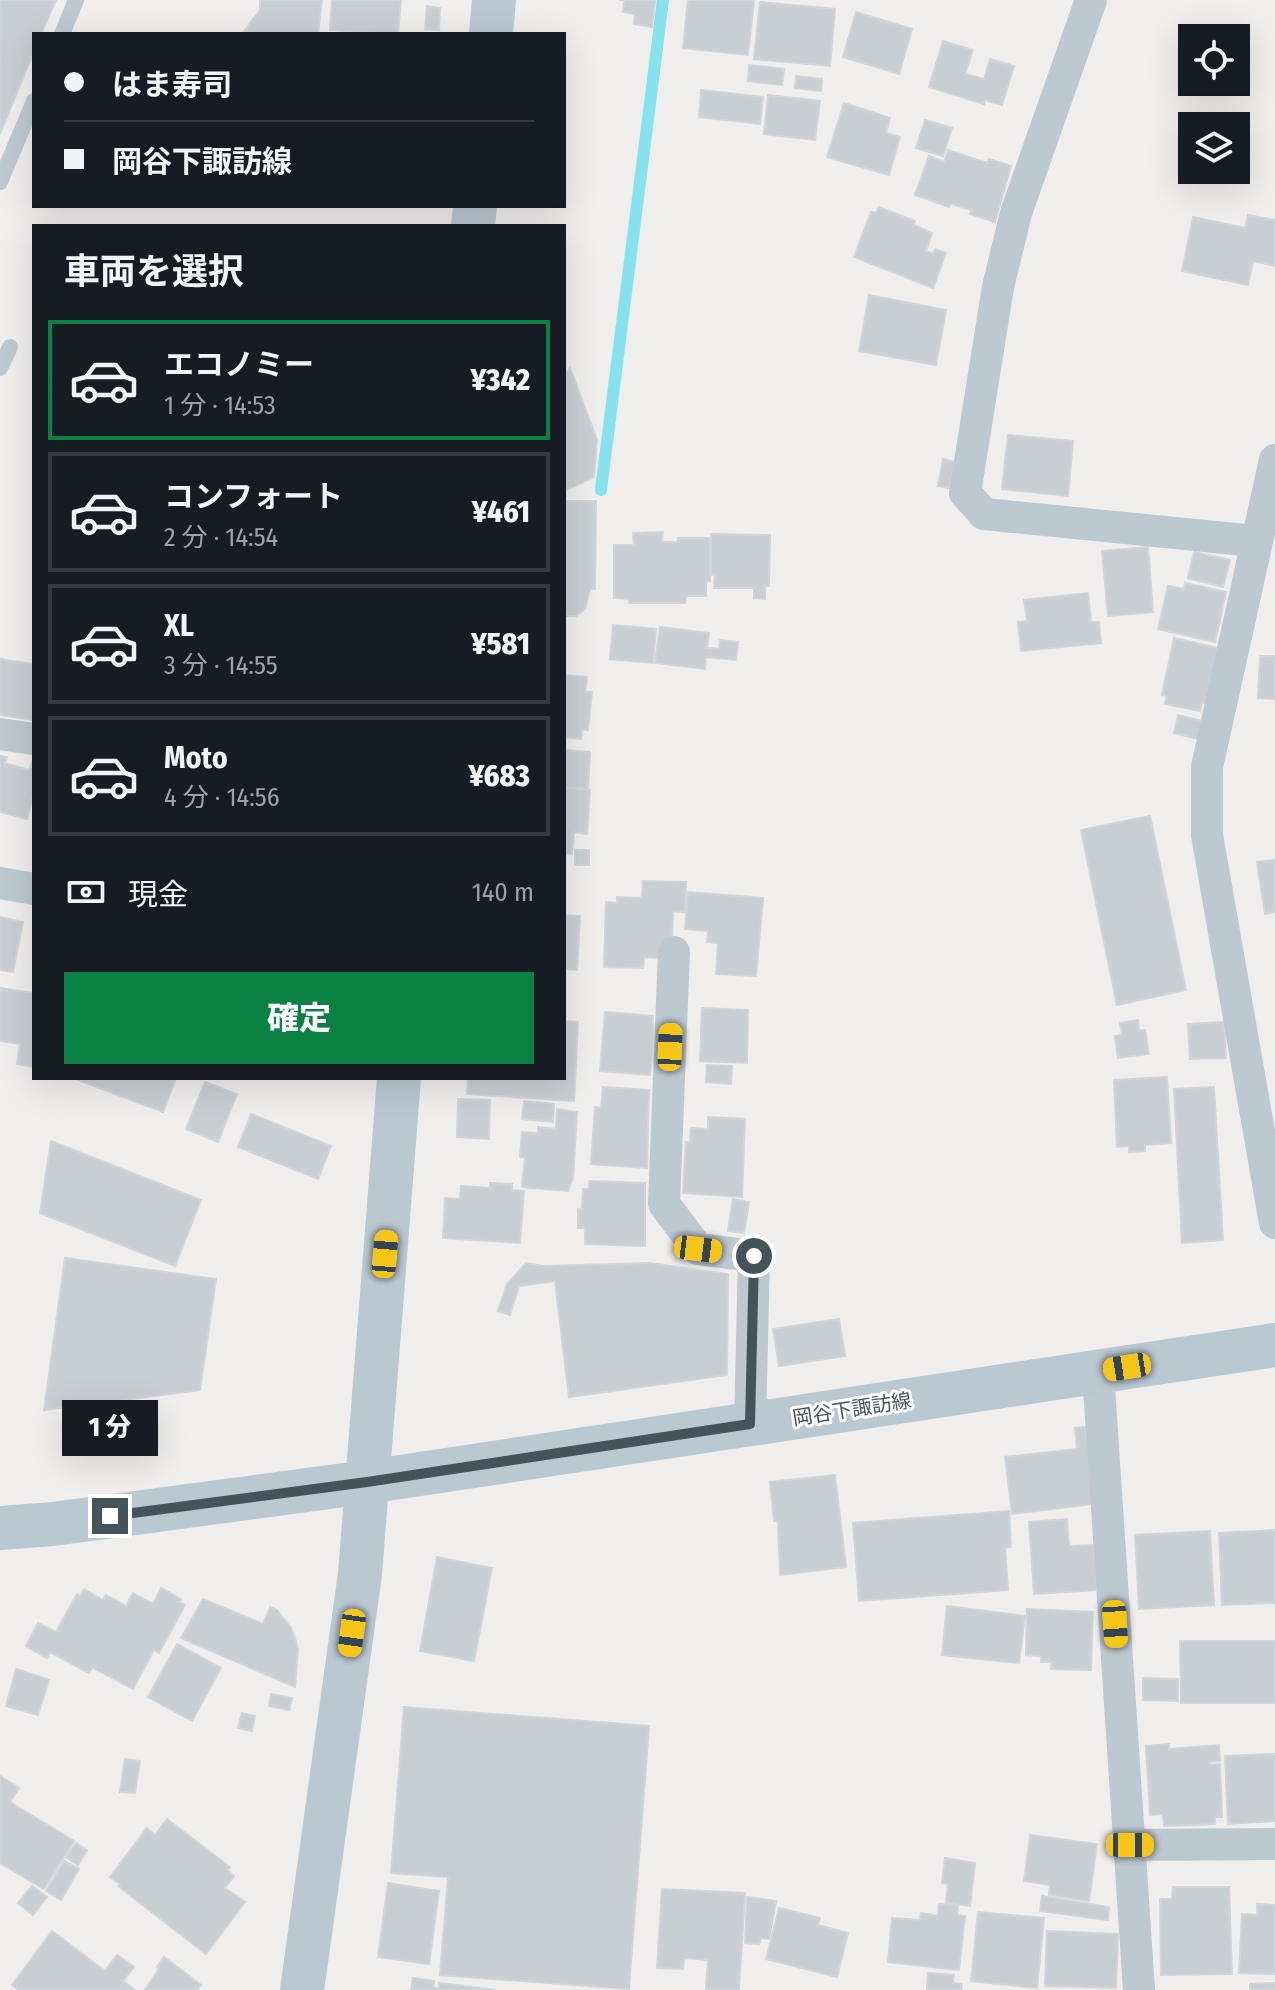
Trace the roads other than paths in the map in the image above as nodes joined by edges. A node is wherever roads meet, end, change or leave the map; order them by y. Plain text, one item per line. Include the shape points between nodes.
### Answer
1 (76, 0) edge
2 (494, 0) edge
3 (1091, 0) edge
4 (63, 32) edge
5 (491, 32) edge
6 (32, 110) edge
7 (0, 182) edge
8 (10, 347) dead end
9 (0, 368) edge
10 (1275, 460) edge
11 (1263, 533) edge
12 (0, 734) edge
13 (32, 739) edge
14 (0, 883) edge
15 (32, 889) edge
16 (674, 952) dead end
17 (399, 1080) edge
18 (1275, 1223) edge
19 (1275, 1345) edge
20 (1098, 1372) junction
21 (750, 1424) junction
22 (367, 1482) junction
23 (0, 1528) edge
24 (1275, 1844) edge
25 (1130, 1845) junction
26 (302, 1990) edge
27 (1139, 1990) edge

1 - 4 lane
2 - 5 main road
3 - 11 street via 1016,213 998,287 965,493 984,514
6 - 7 lane
8 - 9 lane
10 - 11 street
11 - 18 street via 1207,767 1207,835
12 - 13 street
14 - 15 street
16 - 21 street via 664,1204 698,1249 754,1256
17 - 22 main road
19 - 20 main road, 岡谷下諏訪線
20 - 21 main road, 岡谷下諏訪線
20 - 25 street
21 - 22 main road, 岡谷下諏訪線
22 - 23 main road, 岡谷下諏訪線
22 - 26 main road via 360,1574
24 - 25 street
25 - 27 street

